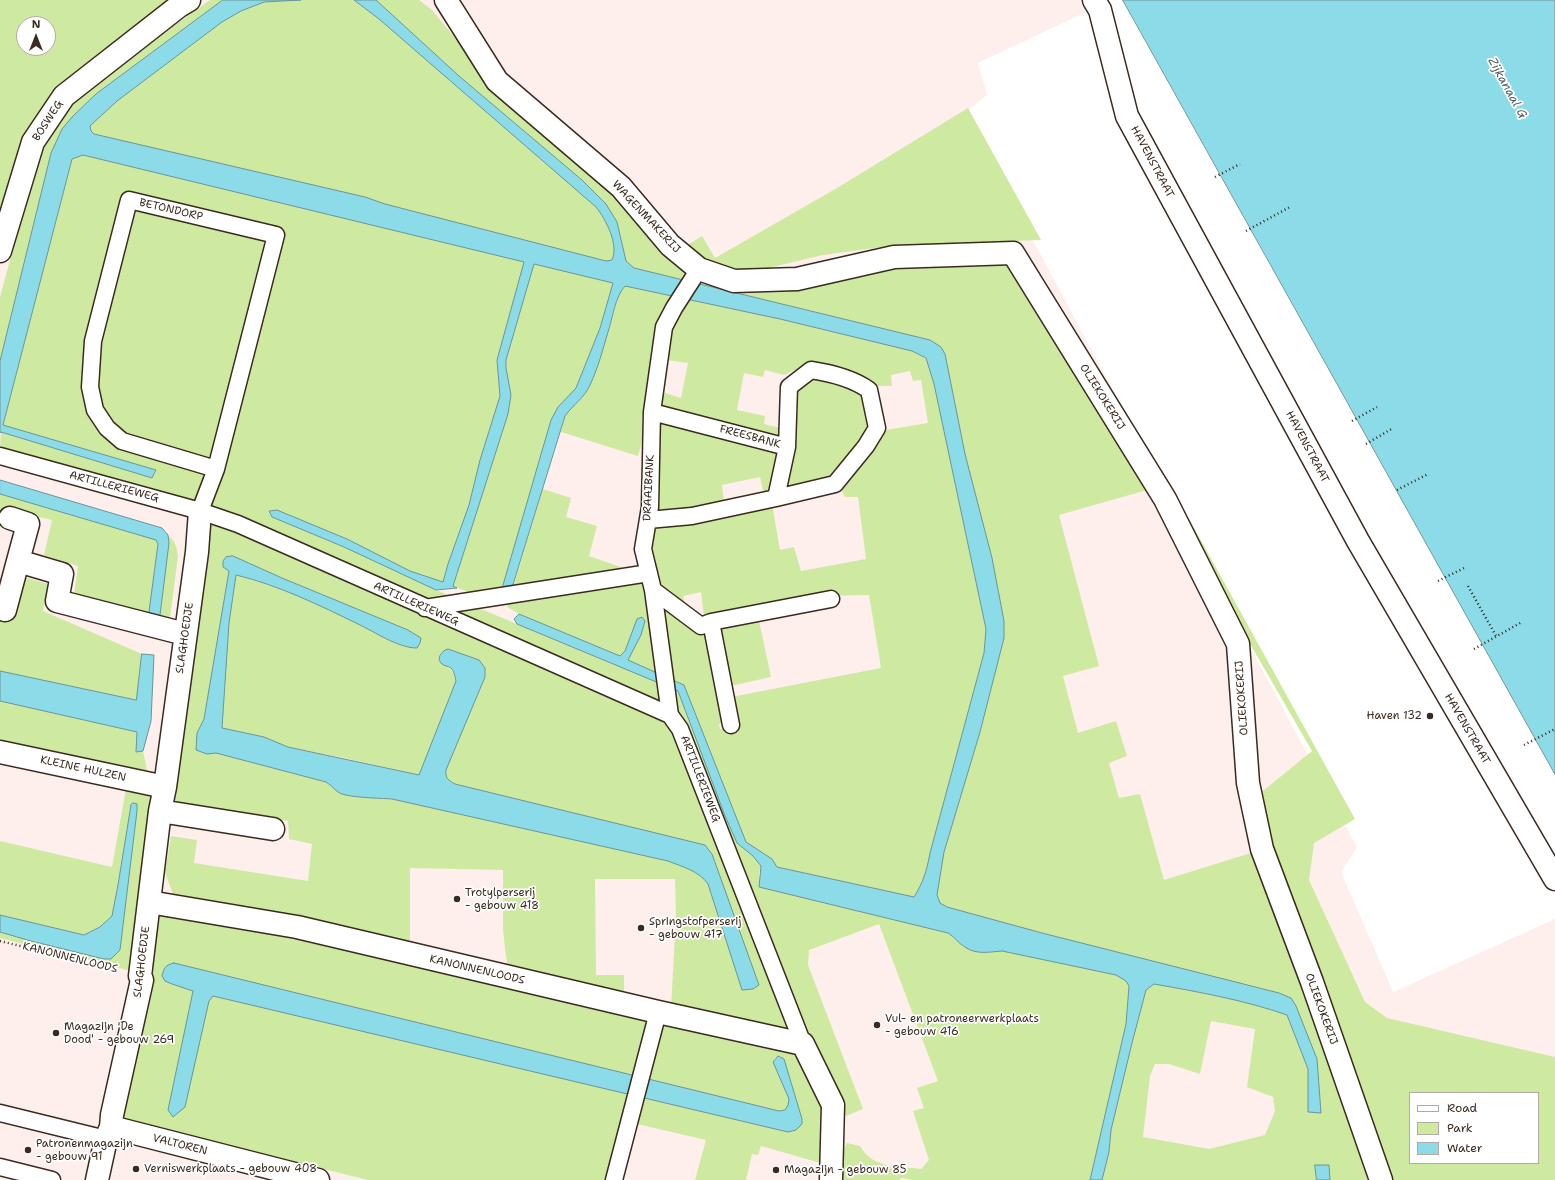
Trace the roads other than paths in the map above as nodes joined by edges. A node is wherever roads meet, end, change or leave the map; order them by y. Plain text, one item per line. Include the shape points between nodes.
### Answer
1 (189, 0) edge
2 (446, 0) edge
3 (1094, 0) edge
4 (0, 251) edge
5 (1013, 253) joint
6 (698, 272) junction
7 (652, 412) junction
8 (787, 447) junction
9 (0, 456) edge
10 (216, 469) junction
11 (776, 498) junction
12 (200, 511) junction
13 (10, 518) dead end
14 (648, 520) junction
15 (18, 561) junction
16 (649, 573) junction
17 (653, 590) junction
18 (831, 599) dead end
19 (425, 608) junction
20 (5, 610) dead end
21 (711, 622) junction
22 (185, 634) junction
23 (670, 715) junction
24 (731, 725) dead end
25 (0, 752) edge
26 (165, 787) junction
27 (160, 811) junction
28 (273, 829) dead end
29 (1555, 879) edge
30 (149, 902) junction
31 (658, 1012) junction
32 (803, 1044) junction
33 (0, 1113) edge
34 (109, 1133) junction
35 (0, 1167) edge
36 (52, 1180) edge
37 (97, 1180) edge
38 (318, 1180) edge
39 (614, 1180) edge
40 (831, 1180) edge
41 (1381, 1180) edge

1 - 4 street, BOSWEG via 64,96 33,142
2 - 6 street, WAGENMAKERIJ via 497,81 621,187 670,246
3 - 29 street, HAVENSTRAAT via 1100,10 1127,116 1358,541
5 - 6 street, WAGENMAKERIJ via 894,257 798,278 734,281
5 - 41 street, OLIEKOKERIJ via 1165,499 1238,644 1248,783 1262,849 1312,982
6 - 7 lane, DRAAIBANK via 664,327
7 - 8 lane, FREESBANK
7 - 14 lane, DRAAIBANK
8 - 11 lane, FREESBANK
8 - 11 lane via 789,387 811,370 859,383 869,390 877,428 835,484
9 - 12 lane, ARTILLERIEWEG
10 - 10 lane, BETONDORP via 276,235 129,200 93,341 90,387 95,410 107,428 122,441
10 - 12 lane, BETONDORP
11 - 14 lane via 692,516
12 - 19 lane, ARTILLERIEWEG via 238,524
12 - 22 street, SLAGHOEDJE
13 - 15 street via 28,524
14 - 16 lane, DRAAIBANK via 643,549
15 - 20 street
15 - 22 street via 62,574 57,601
16 - 17 lane, DRAAIBANK
16 - 19 lane
17 - 21 lane via 701,626
17 - 23 lane, DRAAIBANK
18 - 21 lane
19 - 23 lane, ARTILLERIEWEG
21 - 24 lane
22 - 26 street, SLAGHOEDJE
23 - 32 lane, ARTILLERIEWEG via 680,730
25 - 26 street, KLEINE HULZEN
26 - 27 street, SLAGHOEDJE
27 - 28 street
27 - 30 street, SLAGHOEDJE
30 - 31 street, KANONNENLOODS via 297,927
30 - 34 street, SLAGHOEDJE via 140,976 142,980
31 - 32 street, KANONNENLOODS
31 - 39 lane
32 - 40 street via 833,1106
33 - 34 lane
34 - 37 street, SLAGHOEDJE
34 - 38 street, VALTOREN
35 - 36 lane

